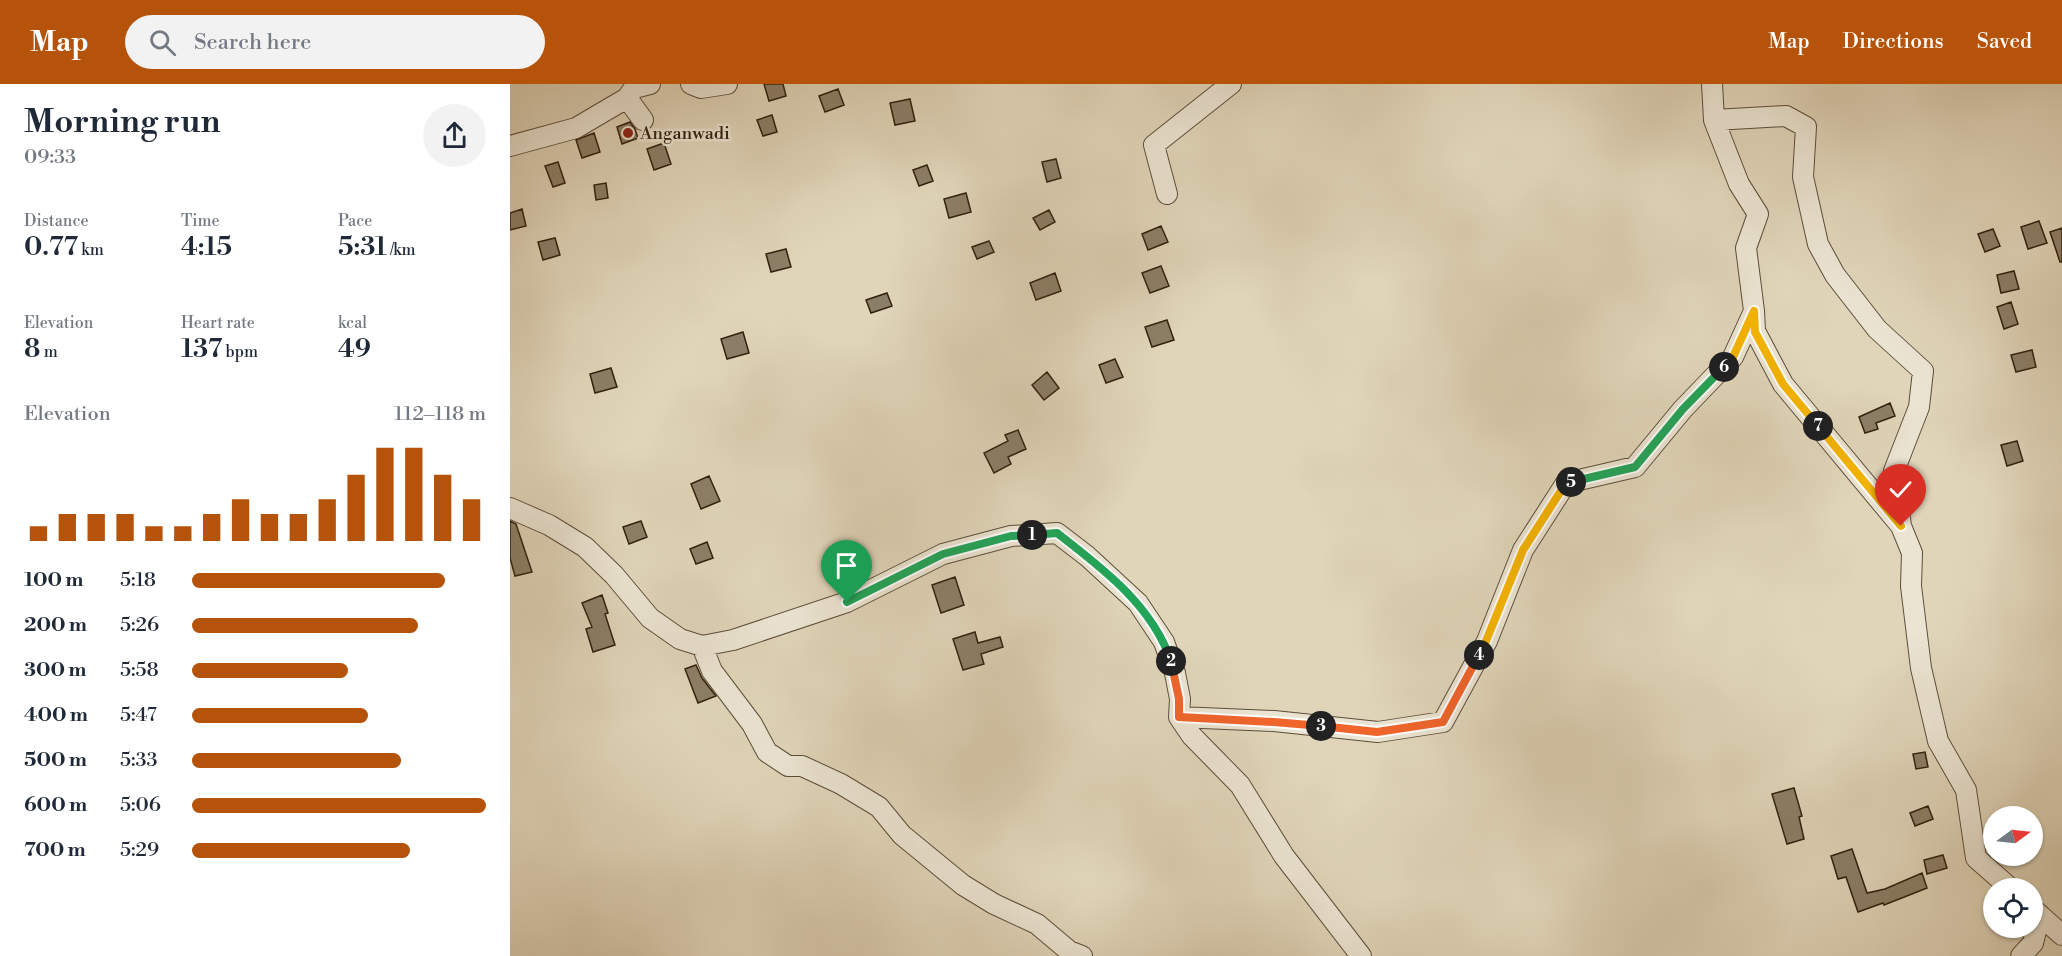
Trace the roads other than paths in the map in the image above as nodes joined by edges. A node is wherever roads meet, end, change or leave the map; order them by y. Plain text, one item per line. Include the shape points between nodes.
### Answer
1 (650, 84) edge
2 (691, 84) edge
3 (727, 84) edge
4 (1231, 84) edge
5 (1712, 84) edge
6 (627, 98) junction
7 (643, 120) dead end
8 (1714, 120) junction
9 (510, 146) edge
10 (1167, 194) dead end
11 (1754, 311) junction
12 (510, 508) edge
13 (1901, 526) junction
14 (702, 646) junction
15 (1179, 717) junction
16 (1999, 878) edge
17 (2043, 918) edge
18 (2062, 935) edge
19 (2033, 938) edge
20 (1082, 956) edge
21 (1361, 956) edge
22 (2021, 956) edge

1 - 6 street via 634,88
2 - 3 street via 701,88
4 - 10 street via 1154,145
5 - 8 street
6 - 7 street
6 - 9 street via 576,128
8 - 11 street via 1739,184 1758,214 1746,248
8 - 13 street via 1786,116 1806,126 1803,177 1818,244 1835,275 1876,329 1923,371 1919,407 1894,471
11 - 13 street via 1755,332 1783,384
11 - 15 street via 1733,357 1635,467 1566,483 1523,550 1486,641 1443,722 1377,732
12 - 14 street via 585,547 650,618 680,639
13 - 16 street via 1912,553 1911,586 1921,668 1938,741 1966,790 1977,858
14 - 15 street via 734,640 847,602 943,554 1011,536 1057,533 1138,603 1158,632 1175,673
14 - 20 street via 712,671 752,724 767,752 788,766 802,766 841,784 879,807 902,836 963,885 1036,924 1069,951
15 - 21 street via 1192,736 1240,785 1284,856
17 - 18 street
19 - 22 street

